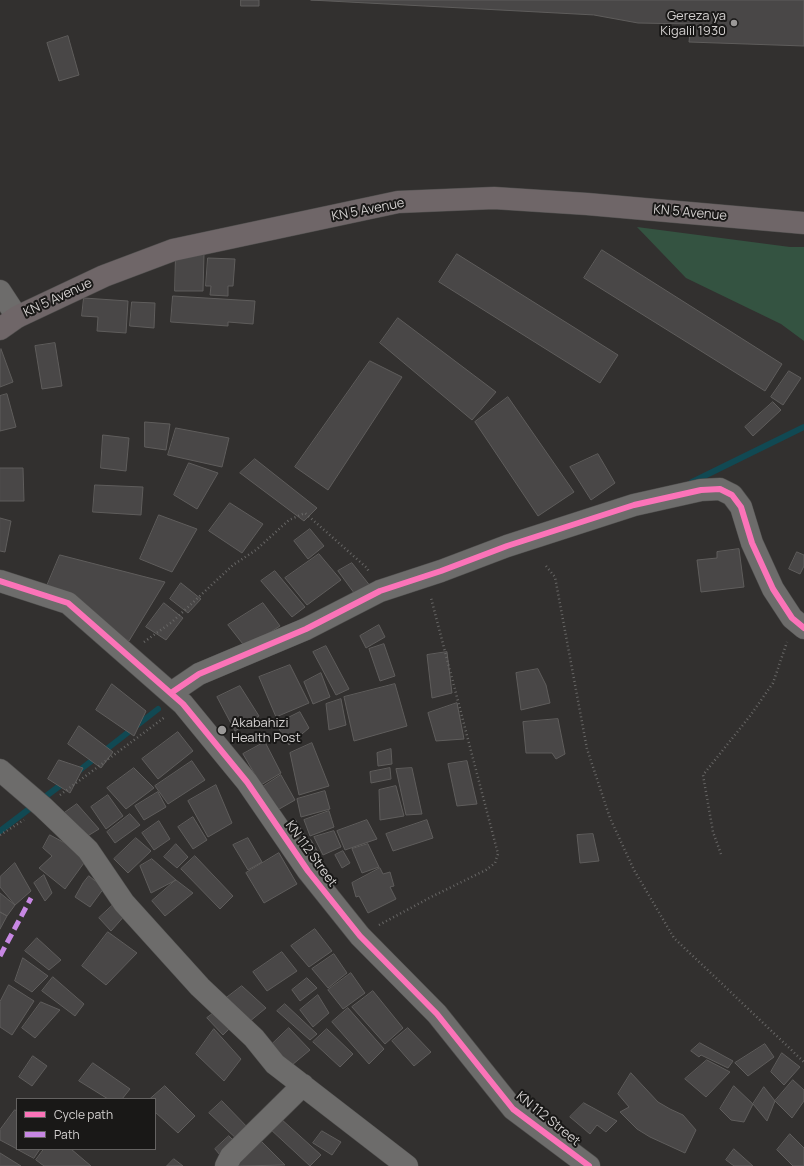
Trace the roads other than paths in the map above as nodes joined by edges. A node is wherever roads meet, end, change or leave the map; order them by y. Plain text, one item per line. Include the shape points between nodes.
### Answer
1 (804, 223) edge
2 (0, 291) edge
3 (9, 323) edge
4 (0, 581) edge
5 (798, 623) edge
6 (177, 698) junction
7 (0, 770) edge
8 (303, 1085) junction
9 (226, 1166) edge
10 (408, 1166) edge
11 (589, 1166) edge

1 - 3 main road, KN 5 Avenue via 494,198 398,202 173,250 104,276
2 - 3 street
4 - 6 street, KN 112 Street via 68,603
5 - 6 street via 773,589 752,542 741,507 732,495 720,489 701,490 634,505 380,591 306,630 199,674
6 - 11 street, KN 112 Street via 247,782 308,871 360,936 437,1014 513,1109
7 - 8 street via 88,850 124,903 200,987 254,1038 275,1064
8 - 9 street via 231,1156
8 - 10 street

